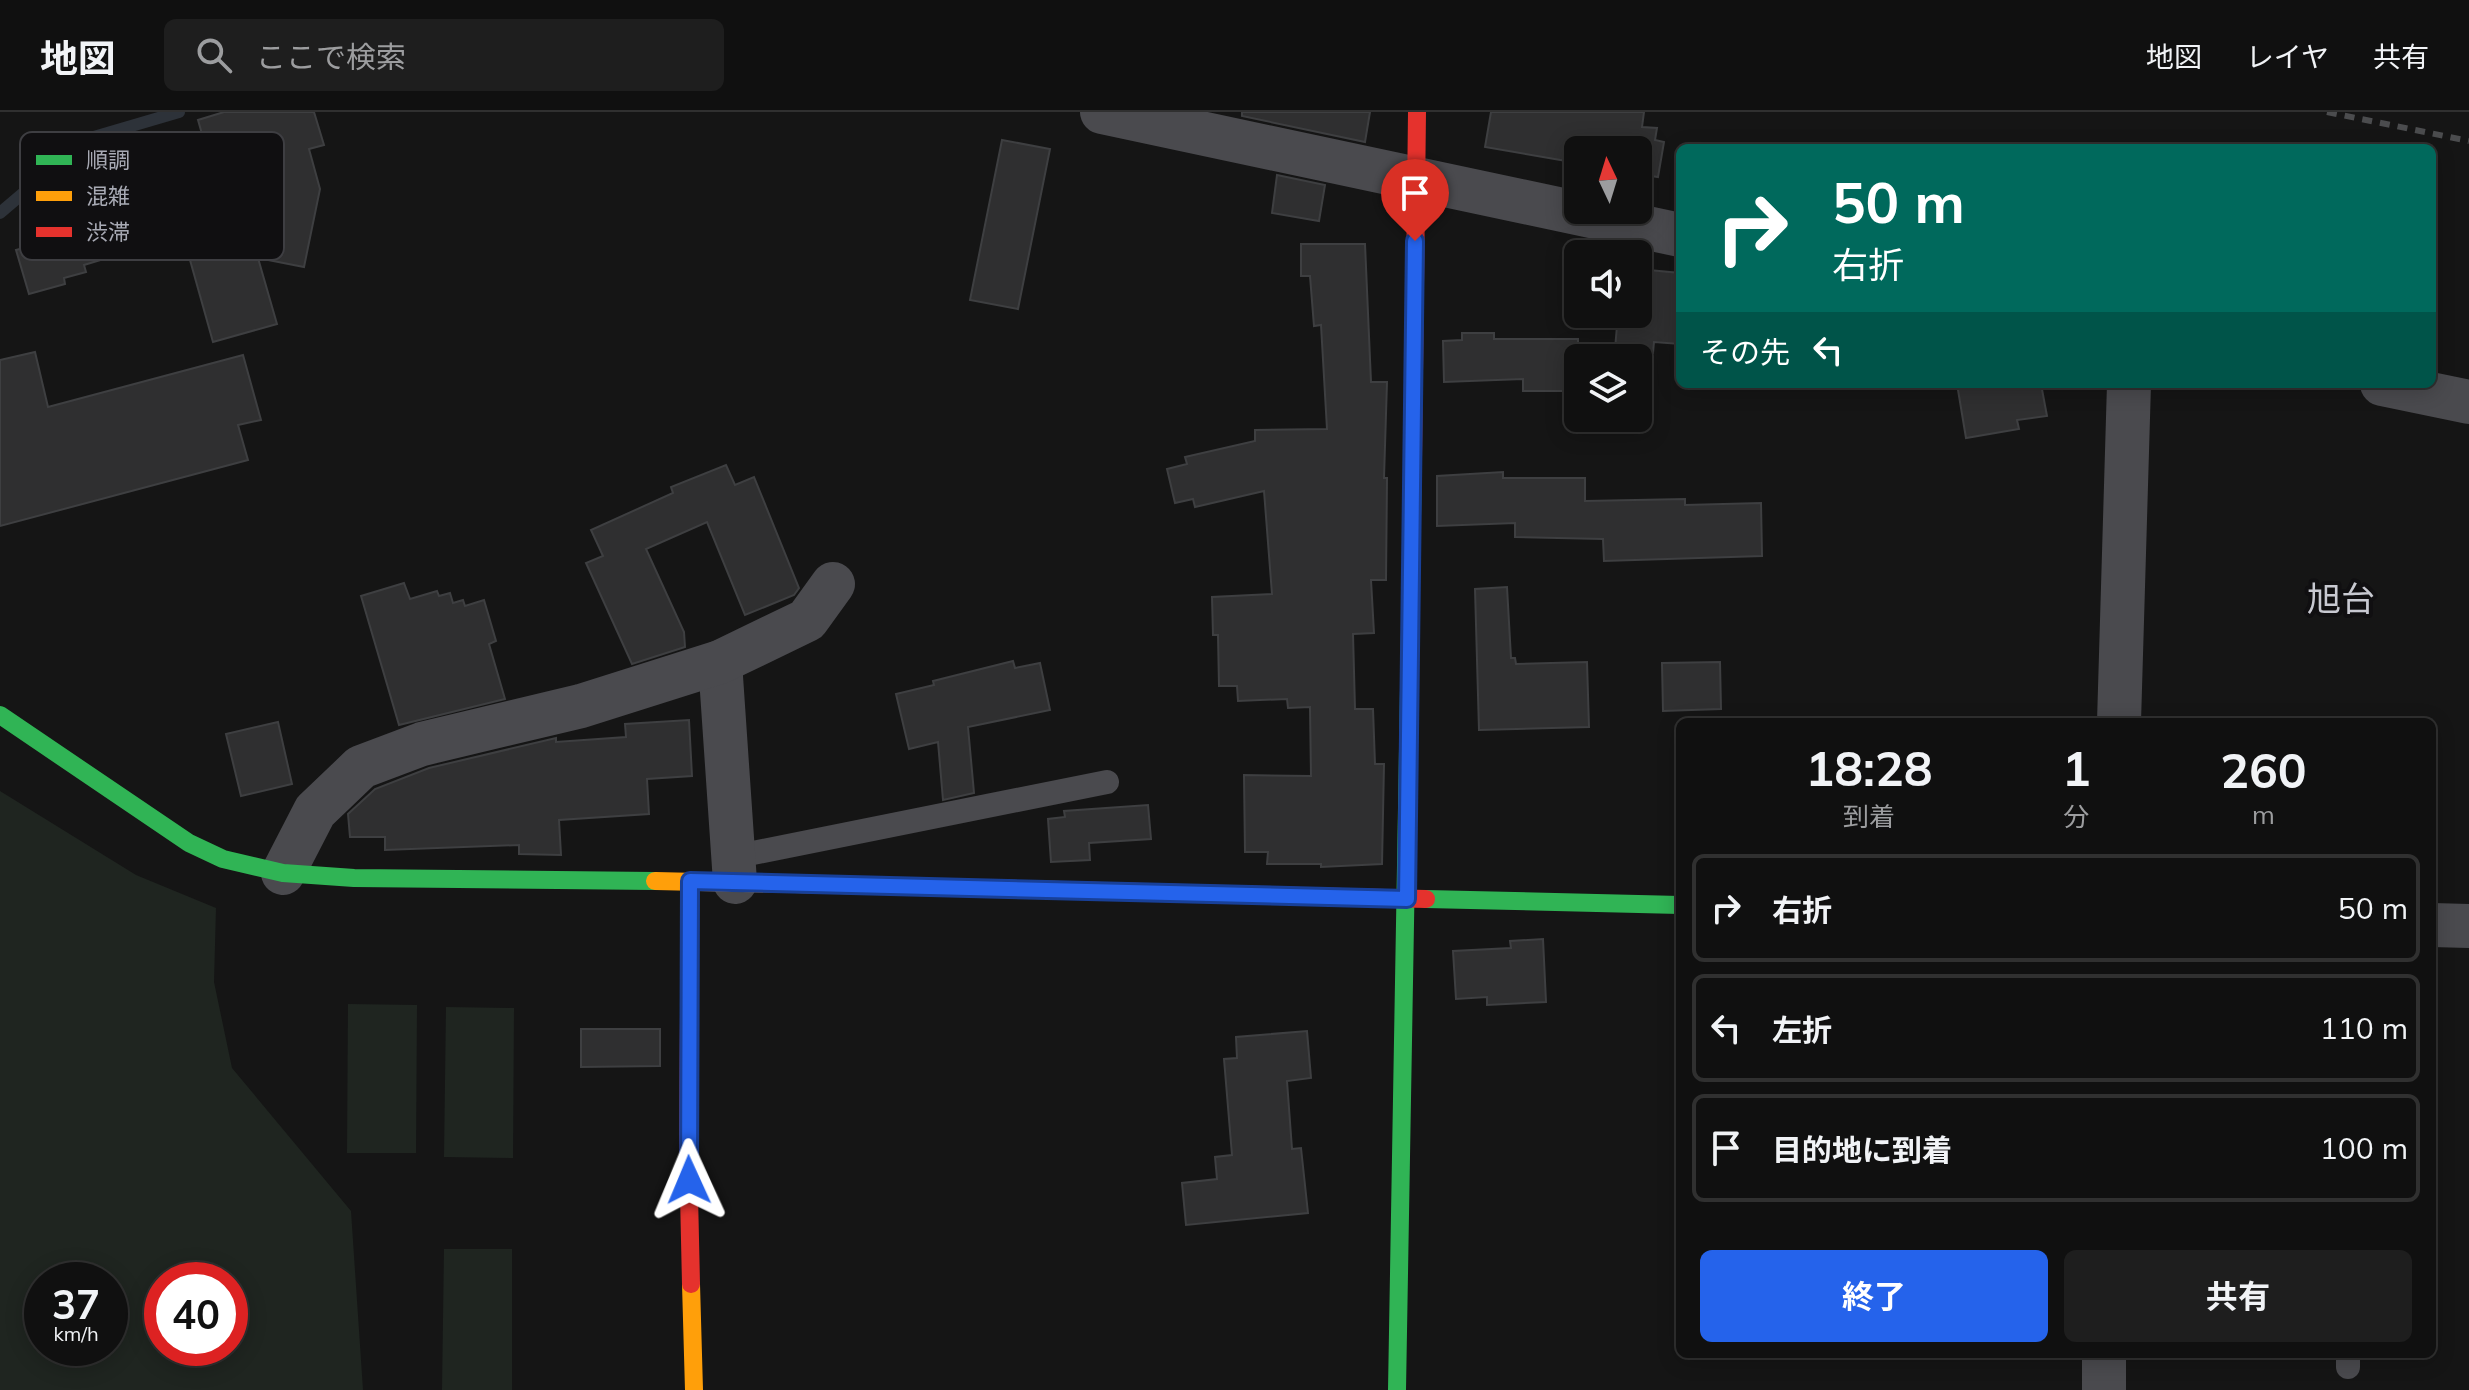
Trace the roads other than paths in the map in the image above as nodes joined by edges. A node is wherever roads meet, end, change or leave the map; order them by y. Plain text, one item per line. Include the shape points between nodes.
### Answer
1 (1102, 112) edge
2 (1417, 112) edge
3 (1415, 179) junction
4 (1676, 234) edge
5 (2129, 388) edge
6 (2401, 388) edge
7 (2469, 402) edge
8 (833, 584) dead end
9 (720, 662) junction
10 (0, 715) edge
11 (2119, 718) edge
12 (1107, 782) dead end
13 (734, 870) junction
14 (283, 873) junction
15 (690, 881) junction
16 (1407, 899) junction
17 (1676, 905) edge
18 (2436, 925) edge
19 (2469, 926) edge
20 (2104, 1358) edge
21 (694, 1390) edge
22 (1397, 1390) edge
23 (2104, 1390) edge

1 - 3 street
2 - 3 street
3 - 4 street
3 - 16 street
5 - 11 street
6 - 7 street
8 - 9 street via 807,620
9 - 13 street
9 - 14 street via 581,706 422,744 361,767 315,811
10 - 14 street via 189,843 223,859
12 - 13 lane
13 - 15 street
13 - 16 street
14 - 15 street
15 - 21 street via 688,1150
16 - 17 street
16 - 22 street
18 - 19 street
20 - 23 street

